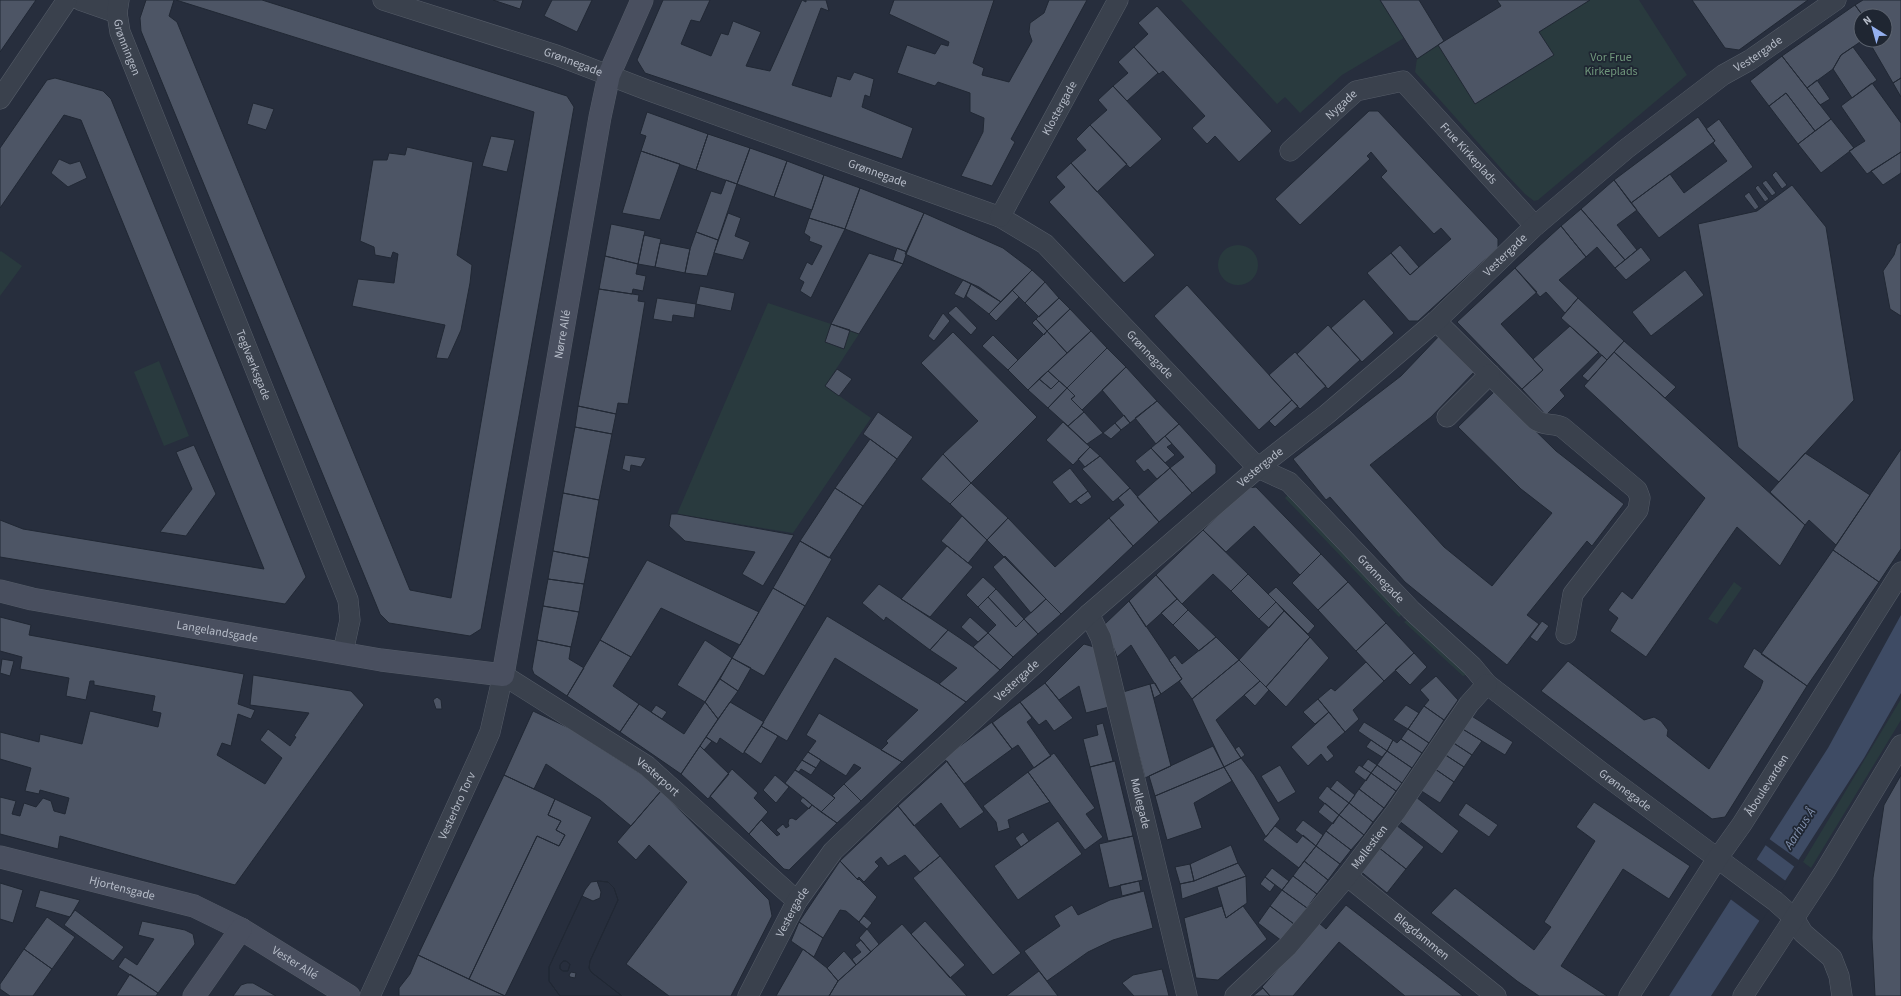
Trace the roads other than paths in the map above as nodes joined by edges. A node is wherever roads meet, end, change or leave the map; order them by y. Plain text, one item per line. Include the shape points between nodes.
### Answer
1 (67, 0) edge
2 (80, 0) edge
3 (383, 0) edge
4 (642, 0) edge
5 (1118, 0) edge
6 (1836, 0) edge
7 (118, 6) edge
8 (609, 75) junction
9 (139, 81) joint
10 (1403, 81) joint
11 (0, 99) edge
12 (1290, 151) dead end
13 (1000, 217) junction
14 (1535, 226) junction
15 (1436, 321) junction
16 (1490, 374) junction
17 (1447, 417) dead end
18 (1258, 468) junction
19 (1901, 572) edge
20 (0, 591) edge
21 (1089, 614) junction
22 (1566, 634) dead end
23 (343, 652) junction
24 (503, 675) junction
25 (1487, 684) junction
26 (1901, 745) edge
27 (0, 857) edge
28 (1723, 863) junction
29 (1347, 876) junction
30 (797, 900) junction
31 (1787, 912) junction
32 (241, 929) junction
33 (194, 996) edge
34 (349, 996) edge
35 (370, 996) edge
36 (748, 996) edge
37 (1187, 996) edge
38 (1234, 996) edge
39 (1496, 996) edge
40 (1629, 996) edge
41 (1743, 996) edge
42 (1842, 996) edge

1 - 11 street
2 - 7 street, Grønningen
3 - 8 street, Grønnegade via 556,55
4 - 8 street, Nørre Allé
5 - 13 street, Klostergade
6 - 14 street, Vestergade via 1750,60 1723,75 1626,150
7 - 9 street, Grønningen via 120,32
8 - 13 street, Grønnegade
8 - 24 street, Nørre Allé
9 - 23 street, Teglværksgade via 348,600 350,620
10 - 12 street, Nygade via 1356,91
10 - 14 street, Frue Kirkeplads
13 - 18 street, Grønnegade via 1045,244
14 - 15 street, Vestergade
15 - 16 street
15 - 18 street, Vestergade via 1326,415
16 - 17 street
16 - 22 street via 1542,425 1562,427 1637,490 1640,498 1638,510 1573,594
18 - 21 street, Vestergade
18 - 25 street, Grønnegade via 1288,482 1411,610 1472,666
19 - 28 street, Åboulevarden via 1742,824
20 - 23 street, Langelandsgade
21 - 30 street, Vestergade via 833,851
21 - 37 street, Møllegade via 1101,638
23 - 24 street, Langelandsgade via 380,660
24 - 30 street, Vesterport via 647,766
24 - 35 street, Vesterbro Torv via 490,732
25 - 28 street, Grønnegade
25 - 29 street, Møllestien via 1469,704 1397,810
26 - 31 street via 1825,871
27 - 32 street, Hjortensgade via 194,906
28 - 31 street, Grønnegade
28 - 40 street, Åboulevarden
29 - 38 street, Møllestien via 1287,947
29 - 39 street, Blegdammen
30 - 36 street, Vestergade
31 - 41 street
31 - 42 street via 1803,933 1832,958 1839,976
32 - 33 street
32 - 34 street, Vester Allé

